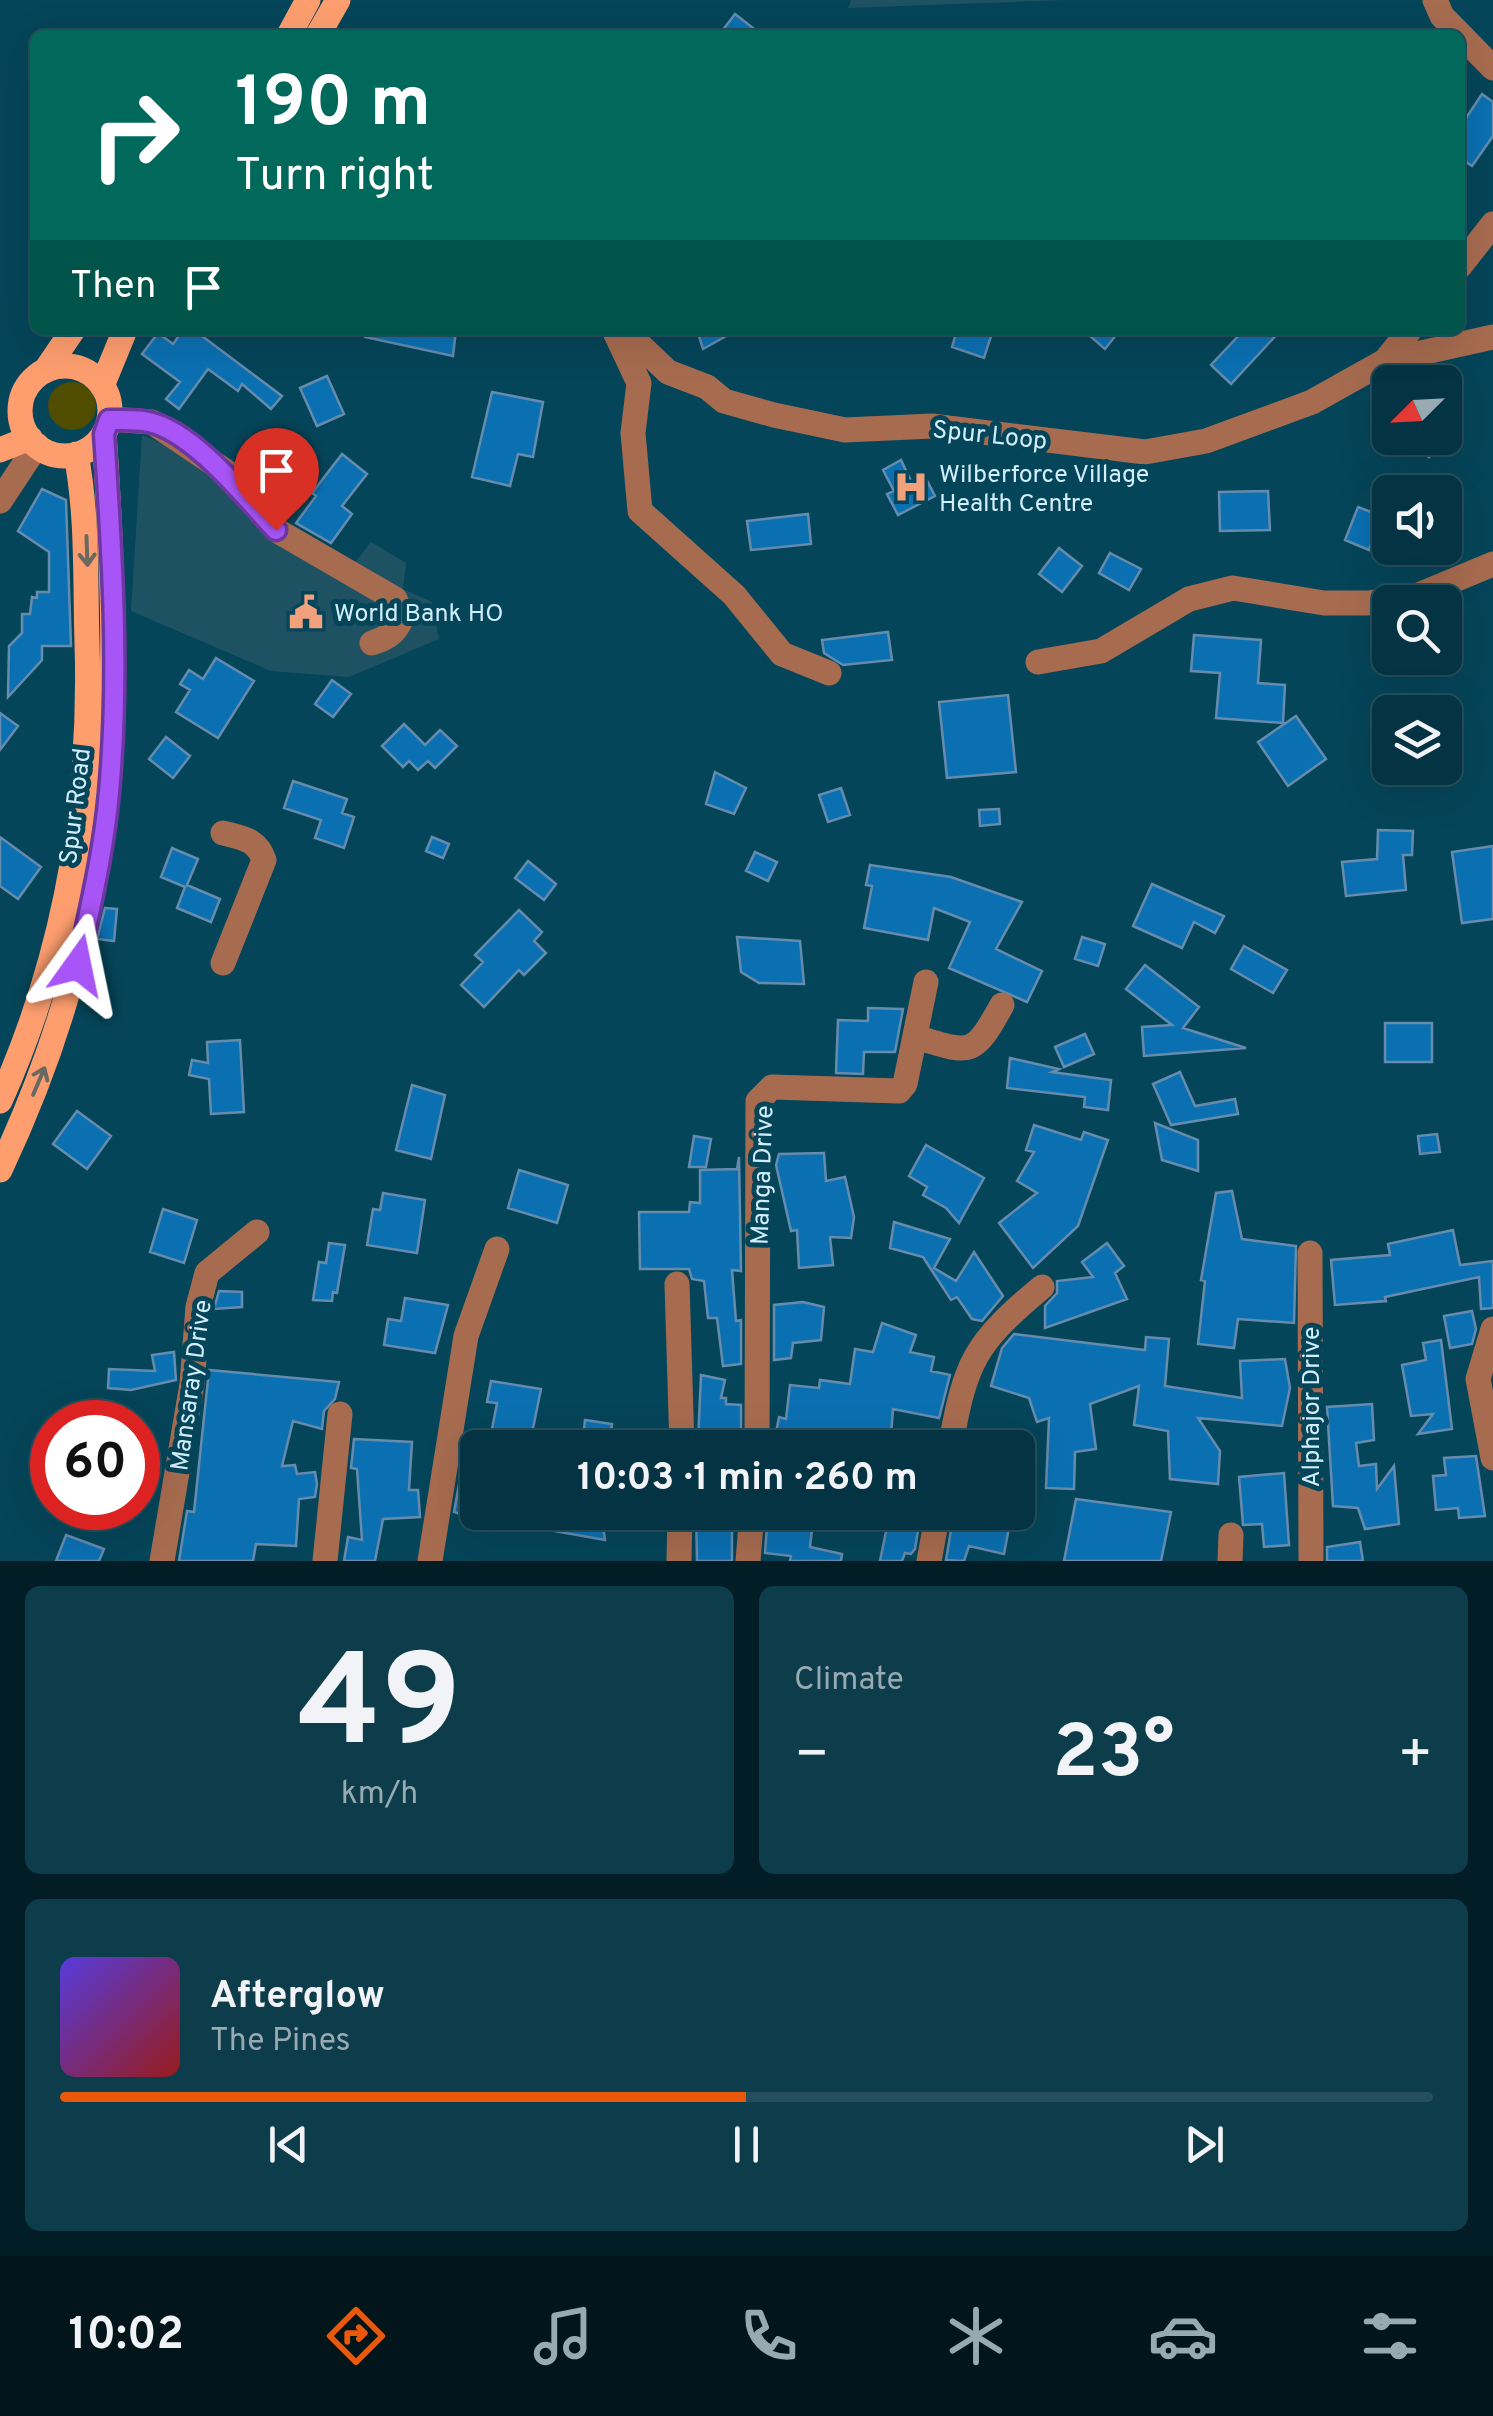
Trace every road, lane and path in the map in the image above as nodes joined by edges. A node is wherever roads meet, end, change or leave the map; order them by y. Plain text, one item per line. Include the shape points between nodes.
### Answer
1 (308, 0) edge
2 (338, 0) edge
3 (1435, 0) edge
4 (291, 30) edge
5 (321, 30) edge
6 (1456, 30) edge
7 (1465, 39) edge
8 (1493, 68) edge
9 (1493, 224) edge
10 (1465, 260) edge
11 (69, 335) edge
12 (123, 335) edge
13 (616, 335) edge
14 (629, 335) edge
15 (1406, 335) edge
16 (1493, 336) edge
17 (1385, 361) junction
18 (44, 371) junction
19 (102, 386) junction
20 (10, 413) edge
21 (107, 427) junction
22 (33, 442) junction
23 (0, 450) edge
24 (76, 454) junction
25 (0, 502) edge
26 (1493, 564) edge
27 (372, 643) dead end
28 (1038, 662) dead end
29 (829, 674) dead end
30 (103, 691) junction
31 (223, 832) dead end
32 (223, 962) dead end
33 (926, 982) dead end
34 (1002, 1005) dead end
35 (916, 1037) junction
36 (0, 1100) edge
37 (0, 1170) edge
38 (257, 1232) dead end
39 (497, 1249) dead end
40 (1310, 1253) dead end
41 (677, 1284) dead end
42 (1042, 1287) dead end
43 (1493, 1328) edge
44 (340, 1414) dead end
45 (681, 1430) edge
46 (757, 1430) edge
47 (954, 1430) edge
48 (1493, 1458) edge
49 (680, 1530) edge
50 (751, 1530) edge
51 (935, 1530) edge
52 (162, 1561) edge
53 (326, 1561) edge
54 (430, 1561) edge
55 (679, 1561) edge
56 (748, 1561) edge
57 (929, 1561) edge
58 (1312, 1561) edge

1 - 4 main road
2 - 5 main road
3 - 6 street
7 - 8 street
9 - 10 street
11 - 18 main road
12 - 19 main road
13 - 29 street via 639,383 633,433 640,511 734,596 782,654
14 - 17 street, Spur Loop via 668,372 708,387 724,401 774,415 845,430 932,426 1144,452 1248,429
15 - 17 street, Spur Loop
16 - 17 street
18 - 19 main road via 76,368
18 - 20 main road
19 - 21 main road
20 - 22 main road
21 - 24 main road via 96,444
21 - 27 street via 152,422 228,473 276,530 395,599 398,627
21 - 30 main road, Spur Road
22 - 23 main road
22 - 24 main road via 54,454
22 - 25 street
24 -> 30 main road, Spur Road
26 - 28 street via 1416,596 1368,603 1234,588 1189,599 1102,651
30 - 36 main road, Spur Road via 67,910
37 -> 30 main road, Spur Road via 46,1066 78,965 109,795
31 - 32 street via 249,839 264,860
33 - 35 street, Manga Drive
34 - 35 street via 982,1042 965,1049
35 - 46 street, Manga Drive via 899,1091 772,1087 758,1101
38 - 52 street, Mansaray Drive via 207,1273
39 - 54 street via 466,1336
40 - 58 street, Alphajor Drive
41 - 45 street
42 - 47 street via 998,1324 966,1369
43 - 48 street via 1478,1379
44 - 53 street
49 - 55 street
50 - 56 street
51 - 57 street

